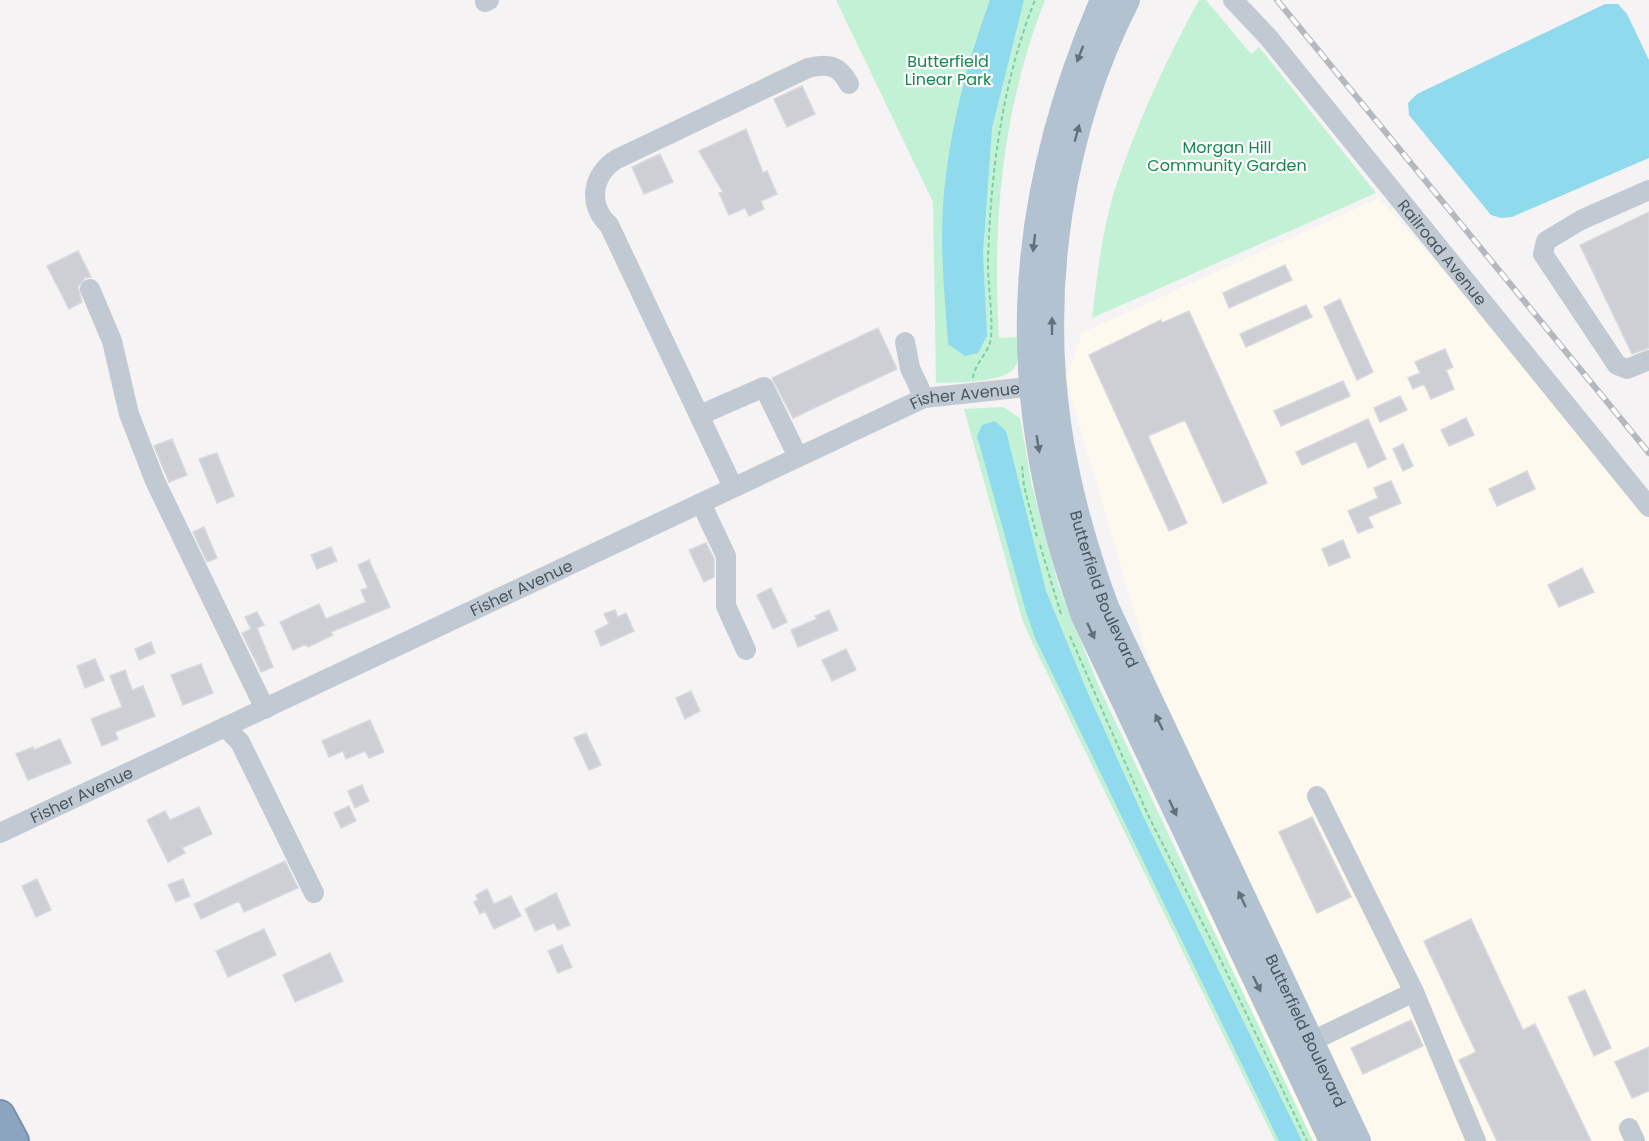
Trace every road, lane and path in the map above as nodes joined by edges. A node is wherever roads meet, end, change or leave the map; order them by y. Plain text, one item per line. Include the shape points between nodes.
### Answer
1 (1035, 0) edge
2 (1103, 0) edge
3 (1127, 0) edge
4 (1233, 0) edge
5 (849, 84) dead end
6 (1649, 190) edge
7 (90, 289) dead end
8 (905, 342) dead end
9 (1649, 360) edge
10 (1042, 385) junction
11 (974, 392) junction
12 (924, 398) junction
13 (700, 415) junction
14 (798, 457) junction
15 (734, 487) junction
16 (700, 503) junction
17 (1649, 507) edge
18 (746, 650) dead end
19 (265, 709) junction
20 (225, 727) junction
21 (1317, 796) dead end
22 (0, 833) edge
23 (314, 893) dead end
24 (1414, 992) junction
25 (1310, 1042) junction
26 (0, 1115) edge
27 (0, 1129) edge
28 (6, 1141) edge
29 (14, 1141) edge
30 (1332, 1141) edge
31 (1358, 1141) edge
32 (1476, 1141) edge

1 - 11 path via 1001,130 991,203 988,266 992,339 973,374
2 -> 10 main road, Butterfield Boulevard via 1065,96 1038,204 1029,294
10 -> 3 main road, Butterfield Boulevard via 1064,196 1085,103
4 - 17 street, Railroad Avenue
5 - 13 street via 834,66 808,68 617,159 599,173 596,207 609,225
6 - 9 street via 1546,241 1543,254 1617,365 1627,369
7 - 19 street via 112,341 129,414 155,482
8 - 12 street via 910,368
10 - 11 street, Fisher Avenue
25 -> 10 main road, Butterfield Boulevard via 1106,607 1075,510 1058,422
10 -> 30 main road, Butterfield Boulevard via 1052,516 1084,616
11 - 12 street, Fisher Avenue
12 - 14 street, Fisher Avenue
13 - 14 street via 764,387
13 - 15 street
14 - 15 street, Fisher Avenue
15 - 16 street, Fisher Avenue
16 - 18 street via 726,556 726,606
16 - 19 street, Fisher Avenue
19 - 20 street, Fisher Avenue
20 - 22 street, Fisher Avenue
20 - 23 street via 240,742
21 - 24 street
24 - 25 street
24 - 32 street
25 - 31 main road, Butterfield Boulevard
26 - 29 highway
27 - 28 highway

